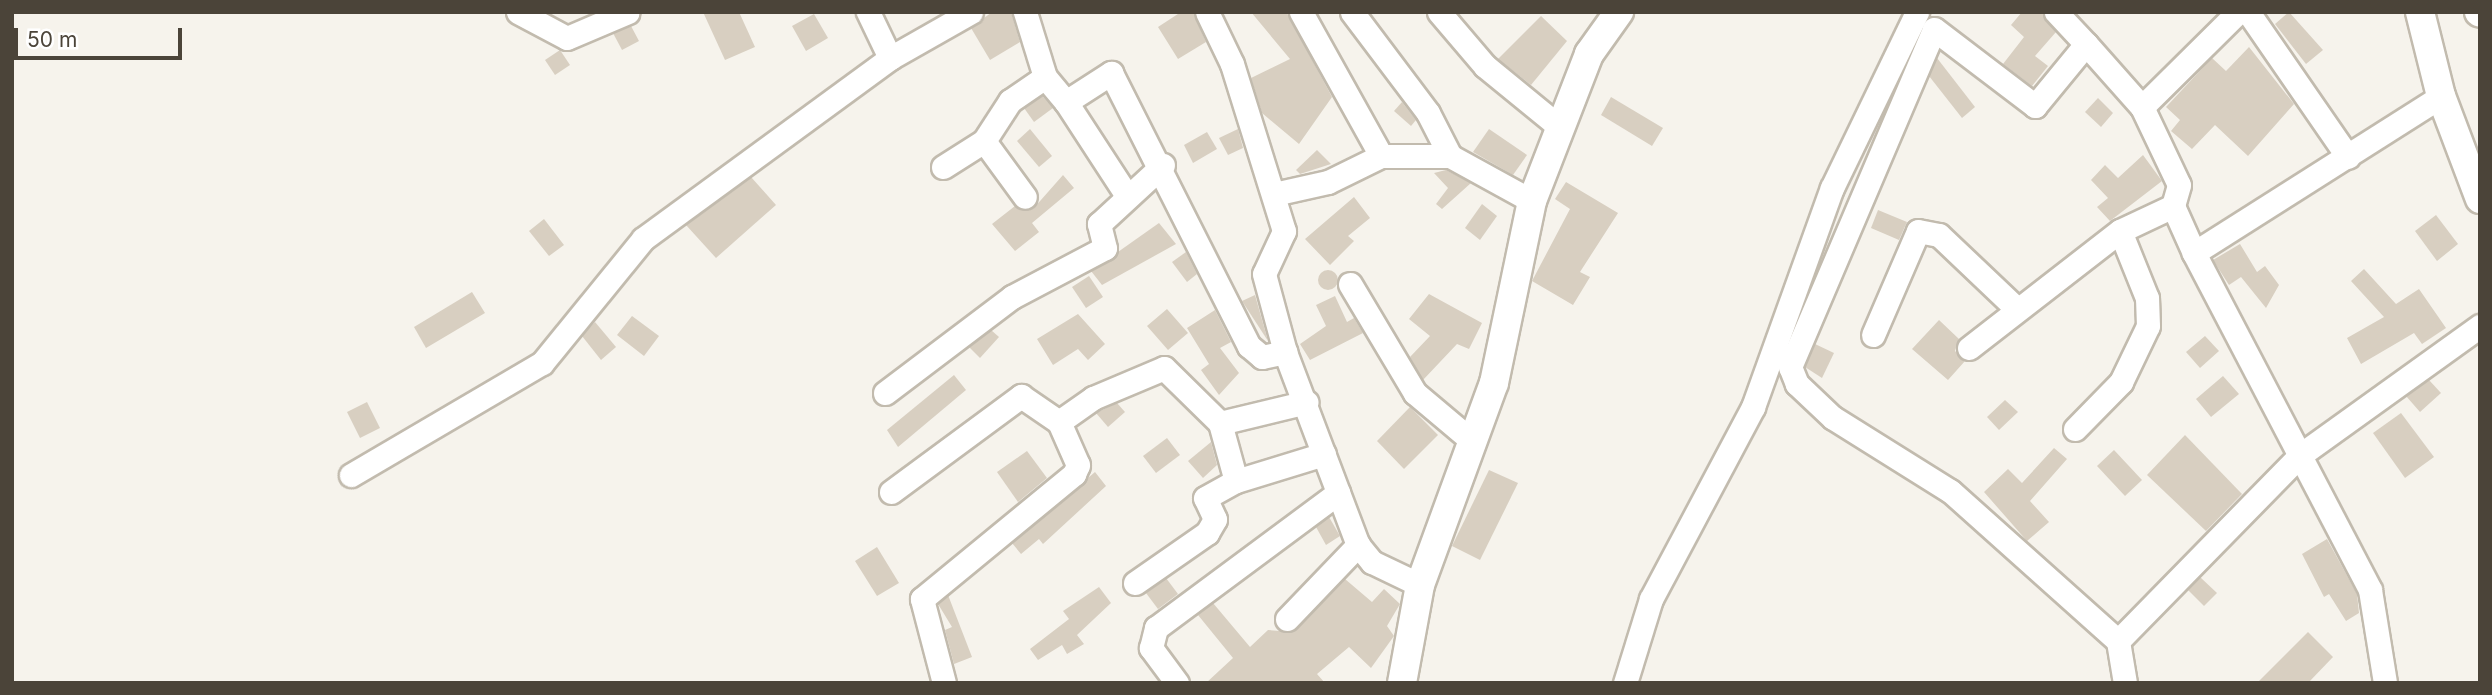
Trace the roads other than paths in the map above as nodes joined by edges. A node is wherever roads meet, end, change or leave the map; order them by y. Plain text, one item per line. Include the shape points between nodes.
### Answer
1 (518, 12) edge
2 (628, 12) edge
3 (868, 12) edge
4 (971, 12) edge
5 (1025, 12) edge
6 (1207, 12) edge
7 (1301, 12) edge
8 (1352, 12) edge
9 (1439, 12) edge
10 (1619, 12) edge
11 (1917, 12) edge
12 (2056, 12) edge
13 (2238, 12) edge
14 (2248, 12) edge
15 (2420, 12) edge
16 (2086, 44) junction
17 (890, 58) junction
18 (1045, 77) junction
19 (2441, 96) junction
20 (1066, 102) junction
21 (2142, 107) junction
22 (1557, 125) junction
23 (984, 141) junction
24 (1381, 156) junction
25 (1450, 156) junction
26 (2348, 157) junction
27 (1163, 165) junction
28 (943, 167) dead end
29 (1274, 194) junction
30 (1025, 197) dead end
31 (1128, 197) junction
32 (2480, 199) edge
33 (1532, 201) junction
34 (2174, 206) junction
35 (2120, 231) junction
36 (2194, 253) junction
37 (1350, 284) dead end
38 (2017, 309) junction
39 (2480, 326) edge
40 (1873, 334) dead end
41 (1969, 348) dead end
42 (1285, 352) junction
43 (885, 393) dead end
44 (1307, 402) junction
45 (1059, 422) junction
46 (1220, 423) junction
47 (2075, 429) dead end
48 (1472, 441) junction
49 (1325, 454) junction
50 (2299, 456) junction
51 (351, 475) dead end
52 (1236, 481) junction
53 (891, 492) dead end
54 (1338, 493) junction
55 (1358, 545) junction
56 (1135, 583) dead end
57 (1420, 585) junction
58 (1287, 619) dead end
59 (2119, 640) junction
60 (944, 683) edge
61 (1177, 683) edge
62 (1402, 683) edge
63 (1625, 683) edge
64 (2125, 683) edge
65 (2385, 683) edge

1 - 2 street via 566,38
3 - 17 street
4 - 17 street
5 - 18 street
6 - 29 street via 1232,64
7 - 24 street
8 - 25 street via 1428,113
9 - 22 street via 1485,66
10 - 22 street via 1594,45
11 - 63 street via 1832,188 1753,407 1651,599
12 - 16 street
13 - 21 street
14 - 26 street
15 - 19 street
16 - 21 street
16 - 59 street via 2035,106 1934,29 1790,367 1797,384 1833,418 1950,491
17 - 51 street via 643,239 541,363
18 - 20 street
18 - 23 street via 1010,101
19 - 26 street
19 - 32 street
20 - 27 street via 1111,73
20 - 31 street
21 - 34 street via 2179,185
22 - 33 street
23 - 28 street
23 - 30 street
24 - 25 street
24 - 29 street via 1328,182
25 - 33 street
26 - 36 street
27 - 31 street
27 - 42 street via 1249,346 1262,357
29 - 42 street via 1283,242 1264,274
31 - 43 street via 1099,224 1105,248 1012,297
33 - 48 street via 1494,383
34 - 35 street
34 - 36 street
35 - 38 street
35 - 47 street via 2147,298 2148,326 2120,382
36 - 50 street
37 - 48 street via 1415,393
38 - 40 street via 1939,235 1919,231
38 - 41 street
39 - 50 street
42 - 44 street
44 - 46 street
44 - 49 street
45 - 46 street via 1093,398 1164,368
45 - 53 street via 1021,396
45 - 60 street via 1078,465 1074,474 922,599
46 - 52 street
48 - 57 street
49 - 52 street
49 - 54 street
50 - 59 street
50 - 65 street via 2370,590
52 - 56 street via 1205,498 1215,519 1207,533
54 - 55 street
54 - 61 street via 1156,628 1151,648
55 - 57 street via 1372,562
55 - 58 street
57 - 62 street
59 - 64 street

